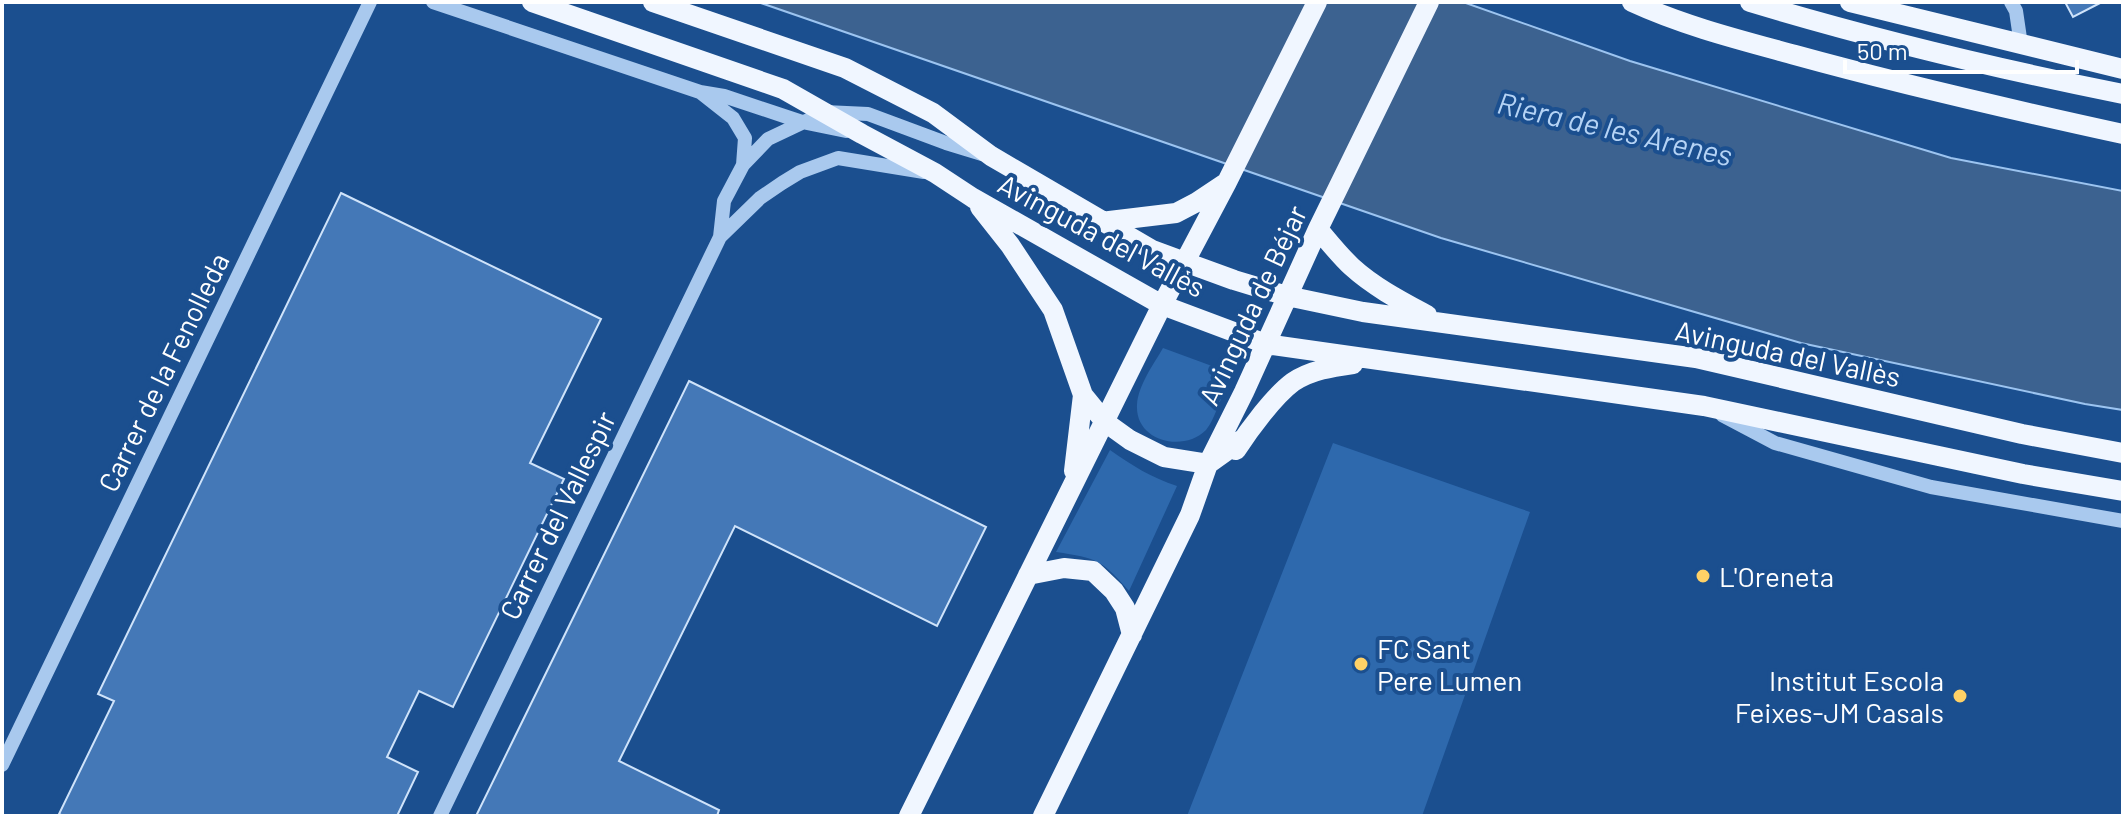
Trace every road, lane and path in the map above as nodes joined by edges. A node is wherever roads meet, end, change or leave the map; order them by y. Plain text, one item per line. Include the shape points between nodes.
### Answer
1 (370, 2) edge
2 (433, 2) edge
3 (532, 2) edge
4 (653, 2) edge
5 (1317, 2) edge
6 (1429, 2) edge
7 (1632, 2) edge
8 (1750, 2) edge
9 (1850, 2) edge
10 (2011, 2) edge
11 (2021, 45) junction
12 (2123, 69) edge
13 (700, 92) junction
14 (2123, 94) edge
15 (825, 112) junction
16 (802, 122) junction
17 (862, 134) junction
18 (2123, 134) edge
19 (991, 156) junction
20 (743, 165) junction
21 (935, 173) junction
22 (1227, 182) junction
23 (973, 198) junction
24 (1101, 222) junction
25 (1318, 229) junction
26 (720, 237) junction
27 (1185, 263) junction
28 (1287, 296) junction
29 (1162, 305) junction
30 (1440, 321) junction
31 (1266, 344) junction
32 (1375, 360) junction
33 (1083, 395) junction
34 (1704, 406) junction
35 (1105, 422) junction
36 (1243, 439) junction
37 (2123, 453) edge
38 (1208, 464) junction
39 (1072, 485) junction
40 (2123, 491) edge
41 (1190, 515) junction
42 (2123, 521) edge
43 (1028, 575) junction
44 (1132, 635) junction
45 (2, 765) edge
46 (440, 816) edge
47 (909, 816) edge
48 (1043, 816) edge

1 - 45 street, Carrer de la Fenolleda
2 - 13 street, Avinguda del Vallès
3 - 15 main road, Avinguda del Vallès via 783,89
4 - 19 main road, Avinguda del Vallès via 845,68 933,113
5 - 22 main road
6 - 25 main road, Avinguda de Béjar
7 - 18 main road via 1849,70
8 - 14 main road via 1873,37
9 - 11 main road
10 - 11 street
11 - 12 main road
13 - 16 street, Avinguda del Vallès
13 - 20 street, Avinguda del Vallès via 733,118 745,138
15 - 16 street
15 - 17 main road, Avinguda del Vallès
15 - 19 street via 868,114
16 - 17 street, Avinguda del Vallès
16 - 20 street via 768,139
17 - 21 main road, Avinguda del Vallès
19 - 24 main road, Avinguda del Vallès
20 - 26 street via 724,201
21 - 23 main road, Avinguda del Vallès
21 - 26 street via 838,158 800,172 760,198
22 - 24 main road, Avinguda del Vallès via 1176,213
22 - 27 main road
23 - 29 main road, Avinguda del Vallès
23 - 33 main road via 1053,310
24 - 27 main road, Avinguda del Vallès
25 - 28 main road, Avinguda de Béjar
25 - 30 main road, Avinguda del Vallès via 1367,279
26 - 46 street, Carrer del Vallespir
27 - 28 main road, Avinguda del Vallès
27 - 29 main road
28 - 30 main road, Avinguda del Vallès
28 - 31 main road, Avinguda de Béjar
29 - 31 main road, Avinguda del Vallès
29 - 35 main road
30 - 37 main road, Avinguda del Vallès via 1696,358
31 - 32 main road, Avinguda del Vallès
31 - 38 main road, Avinguda de Béjar
32 - 34 main road, Avinguda del Vallès
32 - 36 main road, Avinguda del Vallès via 1323,368 1293,382
33 - 35 main road
33 - 39 main road
34 - 40 main road, Avinguda del Vallès
34 - 42 street, Avinguda del Vallès via 1775,443 1931,487
35 - 38 main road via 1164,457
35 - 39 main road
36 - 38 main road
36 - 41 main road, Avinguda del Vallès
38 - 41 main road, Avinguda de Béjar
39 - 43 main road
41 - 44 main road, Avinguda de Béjar
43 - 44 main road via 1064,568 1093,571 1125,608
43 - 47 main road
44 - 48 main road, Avinguda de Béjar

